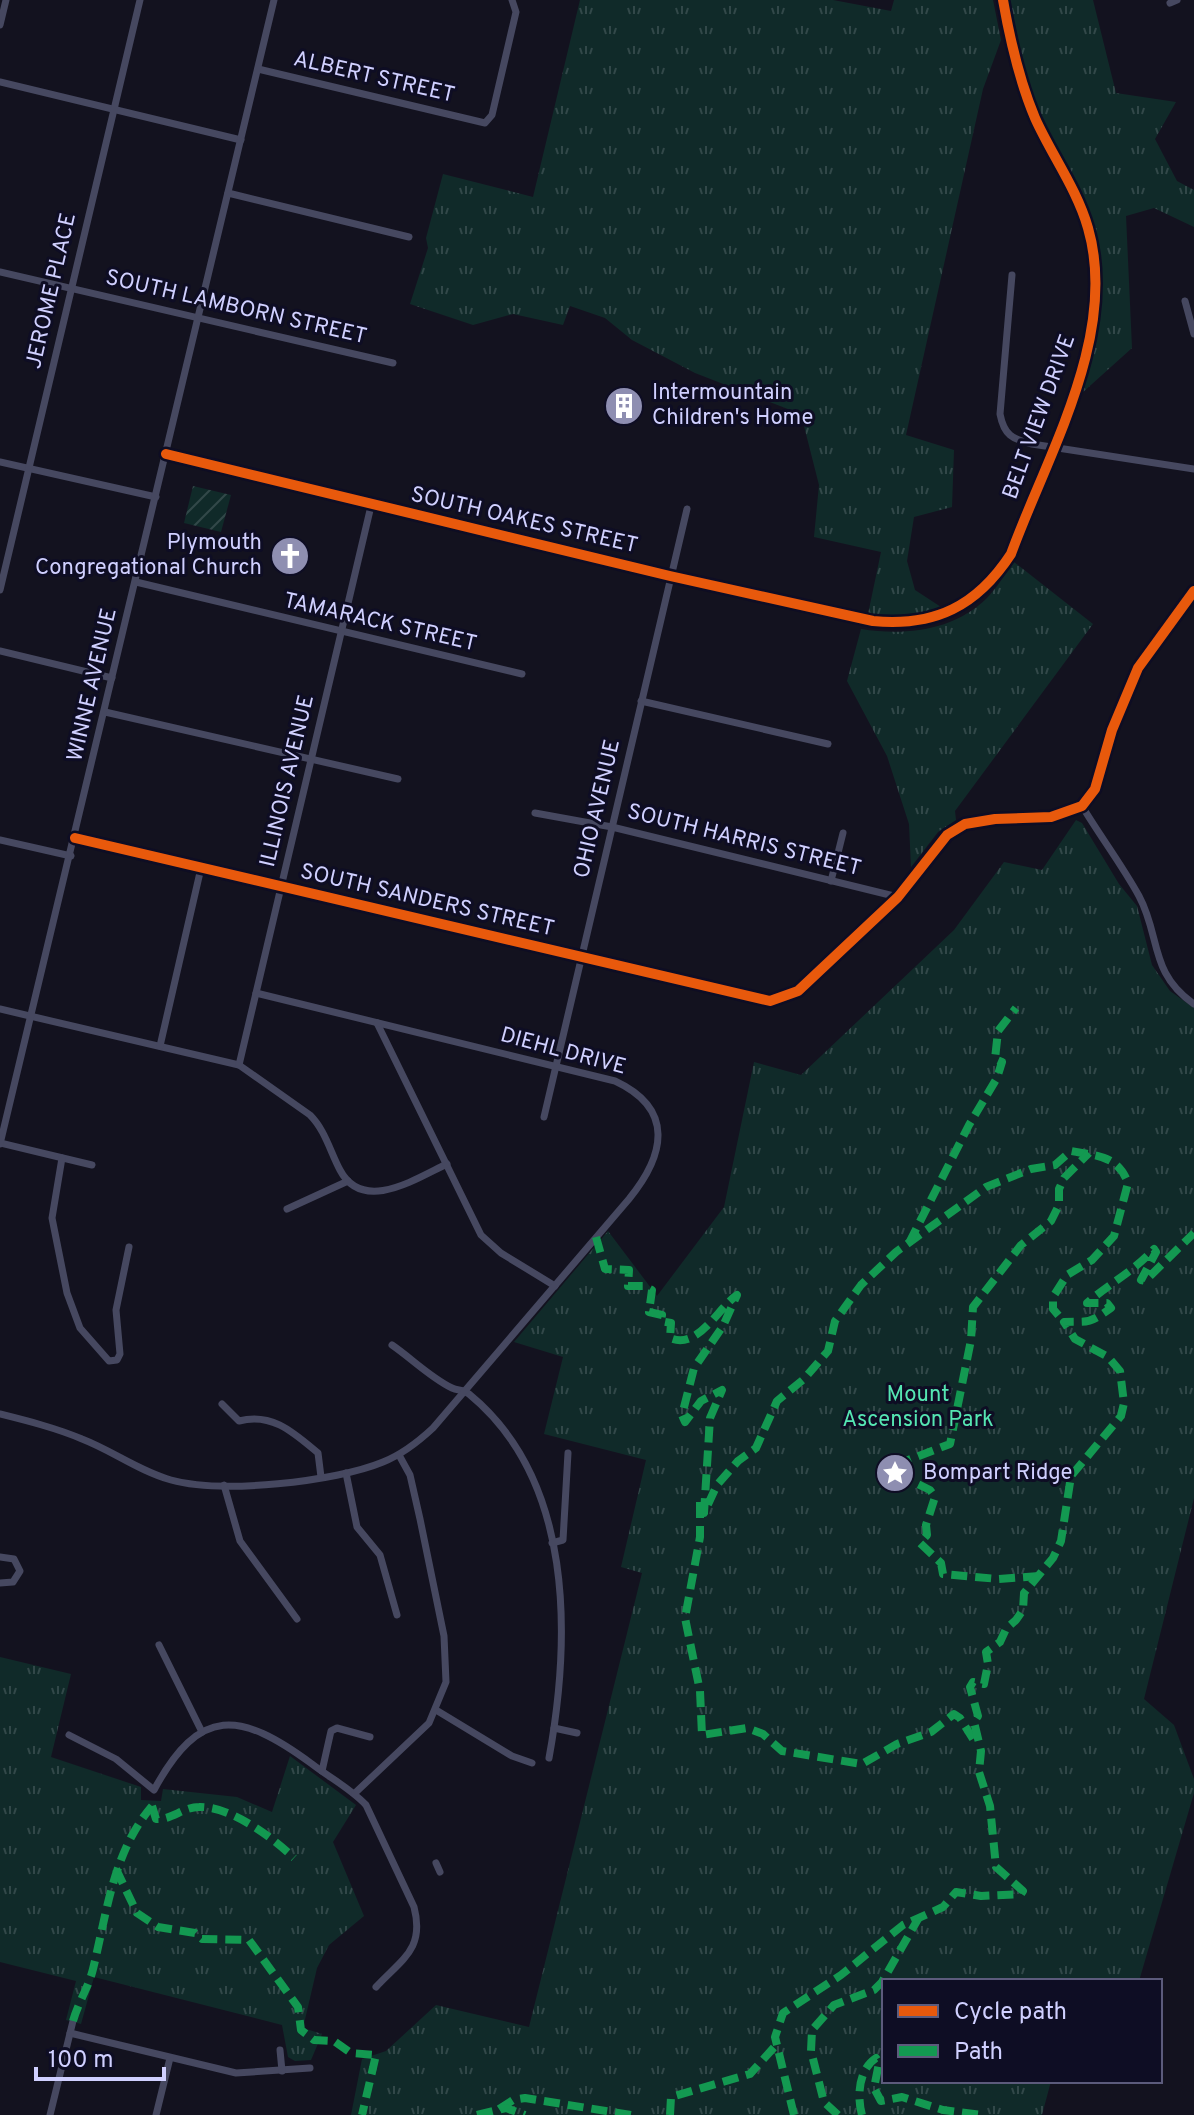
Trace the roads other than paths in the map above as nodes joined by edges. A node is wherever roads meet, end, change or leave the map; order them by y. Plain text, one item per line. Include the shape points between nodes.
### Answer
1 (6, 0) edge
2 (140, 0) edge
3 (274, 0) edge
4 (512, 0) edge
5 (1003, 0) edge
6 (0, 25) edge
7 (258, 69) junction
8 (0, 82) edge
9 (113, 110) junction
10 (241, 140) junction
11 (228, 193) junction
12 (409, 237) dead end
13 (0, 272) edge
14 (1012, 275) dead end
15 (71, 289) junction
16 (1185, 301) dead end
17 (198, 319) junction
18 (1194, 334) edge
19 (393, 363) dead end
20 (1054, 445) junction
21 (166, 454) junction
22 (0, 462) edge
23 (28, 468) junction
24 (1194, 469) edge
25 (156, 497) junction
26 (371, 506) junction
27 (687, 509) dead end
28 (670, 576) junction
29 (136, 582) junction
30 (0, 590) edge
31 (1194, 591) edge
32 (873, 621) joint
33 (341, 633) junction
34 (0, 651) edge
35 (522, 674) dead end
36 (112, 678) junction
37 (641, 701) junction
38 (105, 712) junction
39 (828, 744) dead end
40 (311, 760) junction
41 (398, 779) dead end
42 (1082, 806) junction
43 (535, 813) dead end
44 (612, 827) junction
45 (843, 833) dead end
46 (75, 838) junction
47 (0, 840) edge
48 (71, 856) junction
49 (201, 868) junction
50 (831, 881) junction
51 (281, 887) junction
52 (898, 897) junction
53 (581, 958) junction
54 (256, 993) junction
55 (1194, 1004) edge
56 (0, 1009) edge
57 (31, 1017) junction
58 (377, 1023) junction
59 (160, 1046) junction
60 (239, 1065) junction
61 (556, 1066) junction
62 (544, 1117) dead end
63 (0, 1143) edge
64 (62, 1158) junction
65 (447, 1164) junction
66 (92, 1165) dead end
67 (348, 1181) junction
68 (287, 1209) dead end
69 (129, 1247) dead end
70 (555, 1286) junction
71 (392, 1345) dead end
72 (466, 1391) junction
73 (222, 1404) dead end
74 (0, 1414) edge
75 (568, 1453) dead end
76 (399, 1455) junction
77 (346, 1473) junction
78 (321, 1477) junction
79 (224, 1485) junction
80 (552, 1543) junction
81 (0, 1557) edge
82 (0, 1583) edge
83 (397, 1615) dead end
84 (297, 1619) dead end
85 (159, 1645) dead end
86 (436, 1710) junction
87 (554, 1728) junction
88 (202, 1732) junction
89 (577, 1733) dead end
90 (69, 1735) dead end
91 (370, 1737) dead end
92 (549, 1758) dead end
93 (532, 1763) dead end
94 (322, 1771) junction
95 (355, 1793) junction
96 (436, 1863) dead end
97 (440, 1872) dead end
98 (376, 1987) dead end
99 (73, 2021) dead end
100 (70, 2033) junction
101 (280, 2050) dead end
102 (170, 2058) junction
103 (310, 2068) dead end
104 (282, 2071) junction
105 (50, 2115) edge
106 (156, 2115) edge

1 - 6 street
2 - 9 street, JEROME PLACE
3 - 7 street, WINNE AVENUE
4 - 7 street, ALBERT STREET via 516,12 492,115 481,123
5 - 20 street, BELT VIEW DRIVE via 1034,117 1088,227 1096,280 1095,322
7 - 10 street, WINNE AVENUE
8 - 9 street
9 - 10 street
9 - 15 street, JEROME PLACE
10 - 11 street, WINNE AVENUE
11 - 12 street
11 - 17 street, WINNE AVENUE
13 - 15 street, SOUTH LAMBORN STREET
14 - 20 street via 1003,430 1014,440
15 - 17 street, SOUTH LAMBORN STREET
15 - 23 street, JEROME PLACE
16 - 18 street
17 - 19 street, SOUTH LAMBORN STREET
17 - 21 street, WINNE AVENUE
20 - 24 street
20 - 32 street, BELT VIEW DRIVE via 1011,554 995,578 945,615 901,624
21 - 25 street, WINNE AVENUE
21 - 26 street, SOUTH OAKES STREET
22 - 23 street
23 - 25 street
23 - 30 street, JEROME PLACE
25 - 29 street, WINNE AVENUE
26 - 28 street, SOUTH OAKES STREET
26 - 33 street, ILLINOIS AVENUE
27 - 28 street, OHIO AVENUE
28 - 32 street, SOUTH OAKES STREET
28 - 37 street, OHIO AVENUE
29 - 33 street, TAMARACK STREET
29 - 36 street, WINNE AVENUE
31 - 42 street via 1138,668 1095,789
33 - 35 street, TAMARACK STREET
33 - 40 street, ILLINOIS AVENUE
34 - 36 street
36 - 38 street, WINNE AVENUE
37 - 39 street
37 - 44 street, OHIO AVENUE
38 - 40 street
38 - 46 street, WINNE AVENUE
40 - 41 street
40 - 51 street, ILLINOIS AVENUE
42 - 52 street via 1051,817 965,824 947,835
42 - 55 street via 1140,899 1156,958
43 - 44 street, SOUTH HARRIS STREET
44 - 50 street, SOUTH HARRIS STREET
44 - 53 street, OHIO AVENUE
45 - 50 street
46 - 48 street, WINNE AVENUE
46 - 49 street, SOUTH SANDERS STREET
47 - 48 street
48 - 57 street, WINNE AVENUE
49 - 51 street, SOUTH SANDERS STREET
49 - 59 street
50 - 52 street, SOUTH HARRIS STREET
51 - 53 street, SOUTH SANDERS STREET
51 - 54 street, ILLINOIS AVENUE
52 - 53 street, SOUTH SANDERS STREET via 798,991 770,1001
53 - 61 street, OHIO AVENUE
54 - 58 street, DIEHL DRIVE
54 - 60 street, ILLINOIS AVENUE
56 - 57 street
57 - 59 street
57 - 63 street, WINNE AVENUE
58 - 61 street, DIEHL DRIVE
58 - 65 street
59 - 60 street
60 - 67 street via 319,1123
61 - 62 street, OHIO AVENUE
61 - 70 street, DIEHL DRIVE via 615,1081 640,1096 654,1115 658,1143 644,1181
63 - 64 street
64 - 66 street
64 - 69 street via 52,1218 67,1293 80,1328 109,1361 120,1354 116,1310
65 - 67 street via 388,1191
65 - 70 street via 490,1246
67 - 68 street
70 - 72 street, DIEHL DRIVE
71 - 72 street via 452,1388
72 - 76 street, DIEHL DRIVE via 423,1438
72 - 80 street via 520,1453 537,1488
73 - 78 street via 239,1421 255,1417 291,1430 318,1453
74 - 79 street, DIEHL DRIVE via 82,1438 171,1480
75 - 80 street via 566,1527 563,1540
76 - 77 street, DIEHL DRIVE
76 - 86 street via 410,1475 444,1636 446,1682
77 - 78 street, DIEHL DRIVE
77 - 83 street via 357,1527 380,1555
78 - 79 street, DIEHL DRIVE
79 - 84 street via 240,1541
80 - 87 street via 562,1658
81 - 82 street via 14,1559 20,1571 13,1582
85 - 88 street
86 - 93 street
86 - 95 street
87 - 89 street
87 - 92 street
88 - 90 street via 172,1757 154,1790 116,1759
88 - 94 street via 248,1726 278,1739
91 - 94 street via 331,1731
94 - 95 street
95 - 98 street via 366,1805 418,1924 413,1949
96 - 97 street
99 - 100 street
100 - 102 street
100 - 105 street
101 - 104 street
102 - 104 street via 236,2073
102 - 106 street
103 - 104 street

